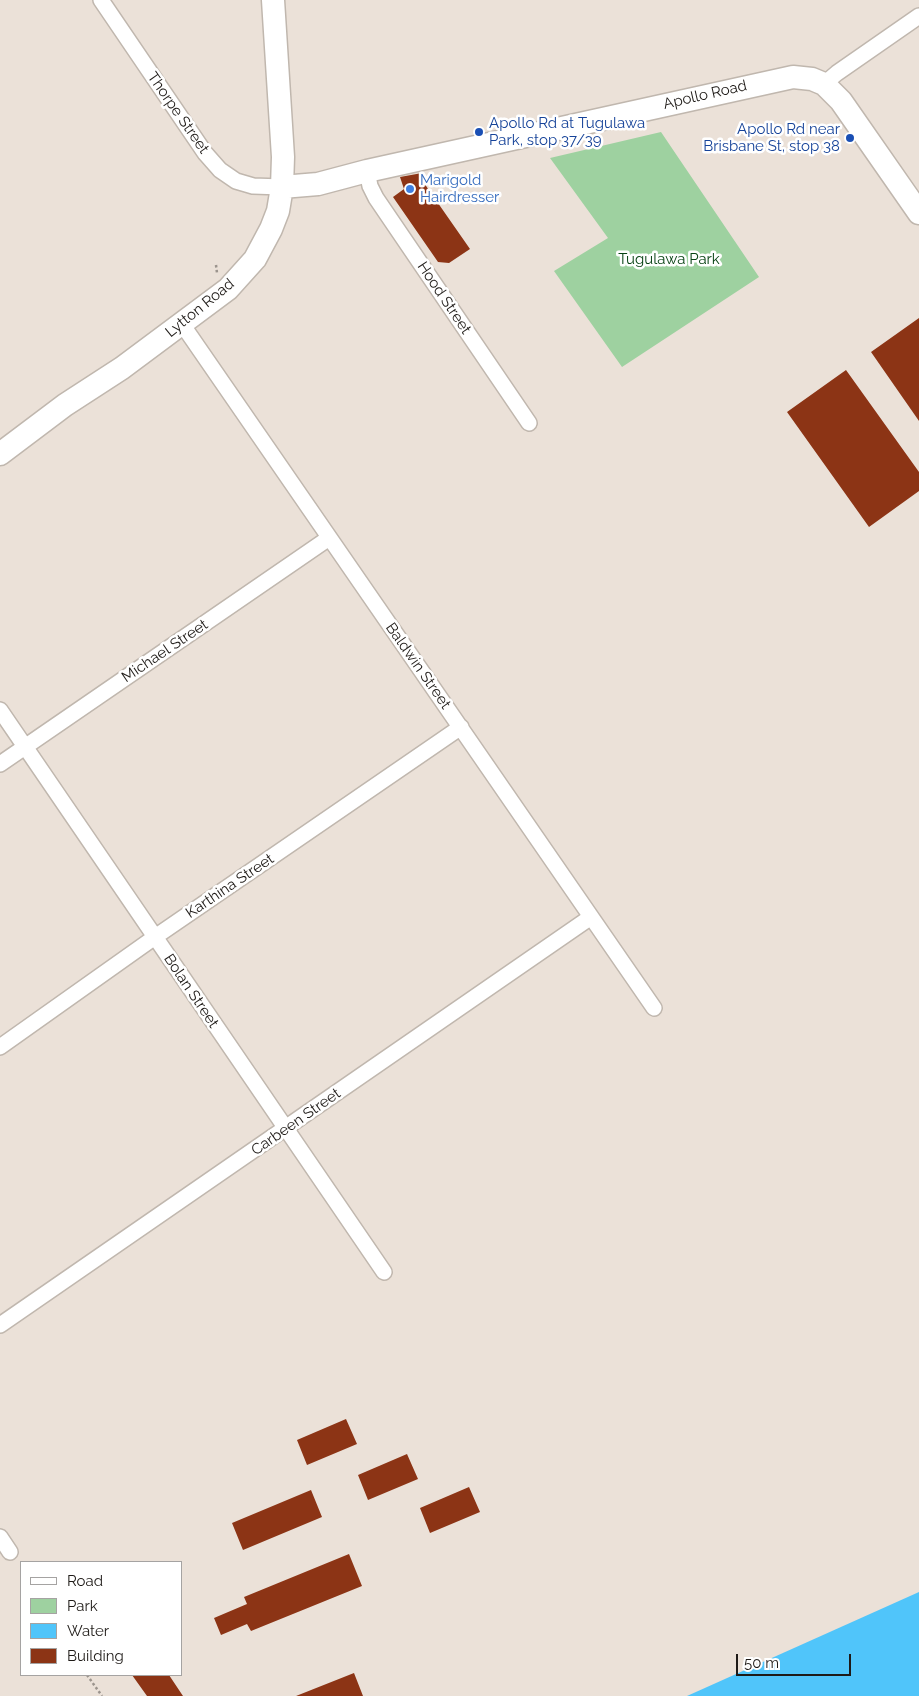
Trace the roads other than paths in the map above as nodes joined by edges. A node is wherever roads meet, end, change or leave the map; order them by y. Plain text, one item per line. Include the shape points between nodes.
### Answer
1 (101, 0) edge
2 (273, 0) edge
3 (919, 16) edge
4 (824, 84) junction
5 (367, 170) junction
6 (282, 186) junction
7 (919, 213) edge
8 (182, 324) junction
9 (529, 423) dead end
10 (0, 454) edge
11 (329, 538) junction
12 (0, 710) edge
13 (461, 727) junction
14 (25, 747) junction
15 (0, 764) edge
16 (591, 917) junction
17 (155, 937) junction
18 (654, 1008) dead end
19 (0, 1046) edge
20 (286, 1129) junction
21 (384, 1272) dead end
22 (0, 1326) edge
23 (0, 1537) edge
24 (10, 1552) dead end

1 - 6 street, Thorpe Street via 205,153 220,170 236,181 253,186
2 - 6 street, Lytton Road
3 - 4 street
4 - 5 street, Apollo Road via 793,77 772,80
4 - 7 street via 841,101
5 - 6 street, Apollo Road via 318,184
5 - 9 street, Hood Street via 376,198
6 - 8 street, Lytton Road via 278,211 255,259 228,289
8 - 10 street, Lytton Road
8 - 11 street, Baldwin Street
11 - 13 street, Baldwin Street
11 - 14 street, Michael Street
12 - 14 street, Bolan Street
13 - 16 street, Baldwin Street
13 - 17 street, Karthina Street
14 - 15 street, Michael Street
14 - 17 street, Bolan Street
16 - 18 street, Baldwin Street
16 - 20 street, Carbeen Street
17 - 19 street, Karthina Street
17 - 20 street, Bolan Street
20 - 21 street, Bolan Street
20 - 22 street, Carbeen Street
23 - 24 street

